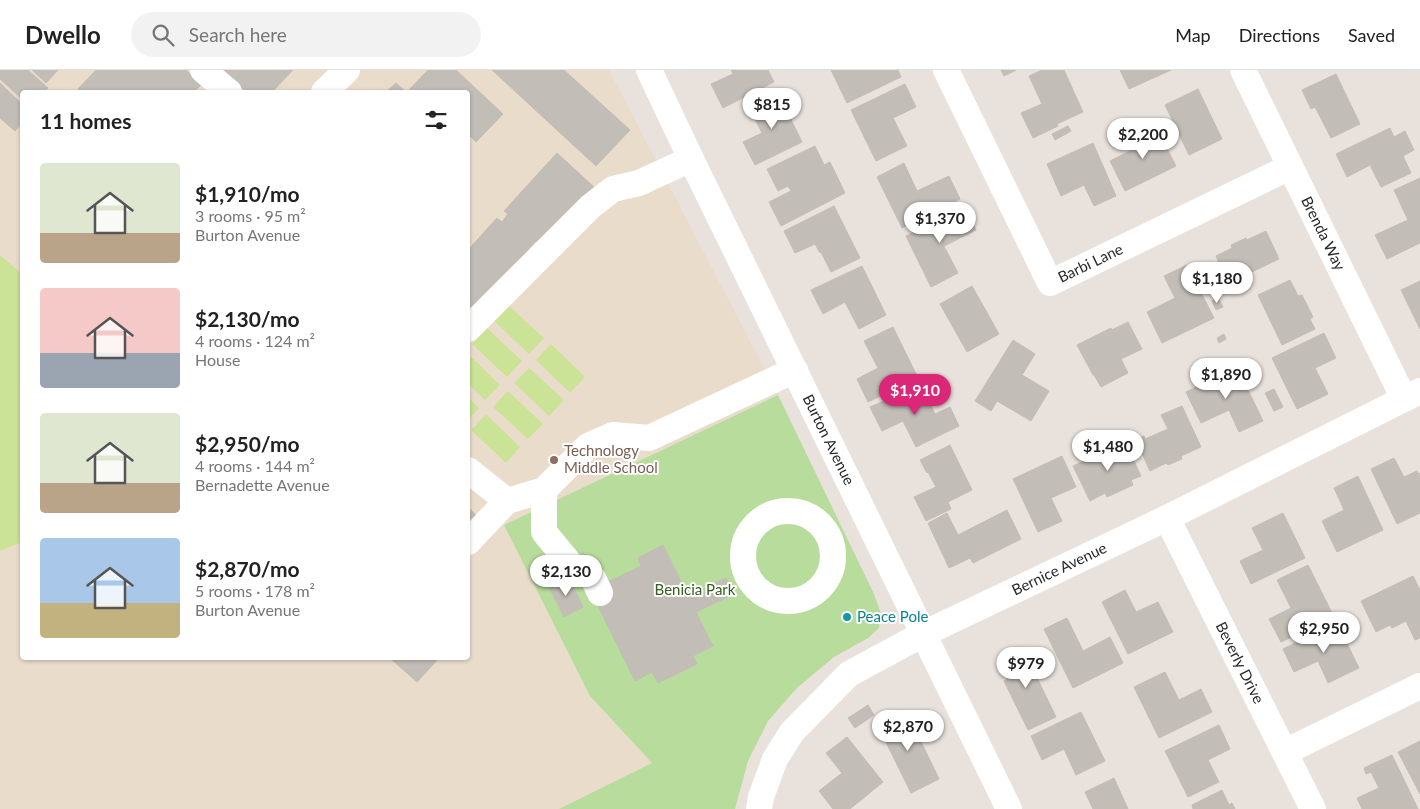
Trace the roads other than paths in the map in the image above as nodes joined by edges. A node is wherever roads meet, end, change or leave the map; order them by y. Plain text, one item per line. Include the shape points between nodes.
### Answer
1 (203, 70) edge
2 (347, 70) edge
3 (649, 70) edge
4 (946, 70) edge
5 (1243, 70) edge
6 (227, 90) edge
7 (326, 90) edge
8 (691, 159) junction
9 (1290, 167) junction
10 (470, 327) edge
11 (795, 370) junction
12 (1412, 395) edge
13 (470, 472) edge
14 (544, 490) junction
15 (507, 501) junction
16 (1167, 518) junction
17 (868, 520) junction
18 (829, 536) dead end
19 (470, 540) edge
20 (600, 593) dead end
21 (923, 634) junction
22 (1420, 686) edge
23 (1285, 752) junction
24 (759, 809) edge
25 (1010, 809) edge
26 (1313, 809) edge

1 - 6 street
2 - 7 street
3 - 8 street, Burton Avenue
4 - 9 street, Barbi Lane via 1050,283
5 - 9 street, Brenda Way
8 - 10 street via 639,183 613,189 591,206
8 - 11 street, Burton Avenue
9 - 12 street, Brenda Way
11 - 14 street via 649,438 613,435 588,446
11 - 17 street, Burton Avenue
12 - 16 street, Bernice Avenue
13 - 15 street
14 - 15 street
14 - 20 street via 544,532 572,566 593,578
15 - 19 street
16 - 21 street, Bernice Avenue
16 - 23 street, Beverly Drive
17 - 18 street
17 - 21 street, Burton Avenue
21 - 24 street, Bernice Avenue via 849,674 792,732 775,759
21 - 25 street, Burton Avenue
22 - 23 street
23 - 26 street, Beverly Drive

